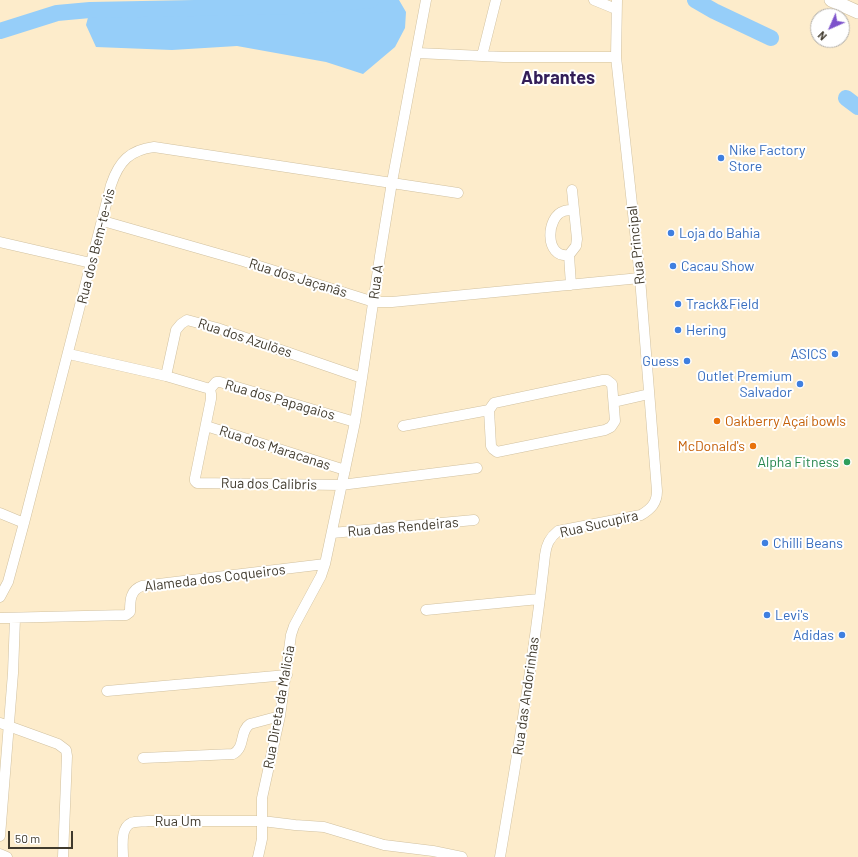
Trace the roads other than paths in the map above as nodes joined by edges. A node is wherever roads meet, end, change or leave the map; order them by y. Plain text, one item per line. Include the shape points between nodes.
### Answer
1 (426, 0) edge
2 (496, 0) edge
3 (594, 0) edge
4 (831, 0) edge
5 (616, 5) edge
6 (858, 12) edge
7 (417, 53) junction
8 (482, 56) junction
9 (616, 57) junction
10 (392, 182) junction
11 (572, 190) dead end
12 (458, 193) dead end
13 (574, 210) junction
14 (103, 221) junction
15 (0, 242) edge
16 (569, 255) junction
17 (91, 263) junction
18 (640, 278) junction
19 (571, 285) junction
20 (374, 302) junction
21 (69, 354) junction
22 (166, 376) junction
23 (362, 378) junction
24 (210, 389) junction
25 (649, 394) junction
26 (614, 402) junction
27 (491, 407) junction
28 (354, 422) junction
29 (206, 426) junction
30 (403, 426) dead end
31 (477, 468) dead end
32 (345, 470) junction
33 (197, 484) joint
34 (342, 485) junction
35 (657, 491) joint
36 (0, 513) edge
37 (474, 520) dead end
38 (24, 523) junction
39 (332, 533) junction
40 (552, 536) joint
41 (325, 564) junction
42 (0, 597) edge
43 (539, 599) junction
44 (426, 610) dead end
45 (0, 618) edge
46 (15, 618) junction
47 (287, 675) junction
48 (107, 691) dead end
49 (280, 716) junction
50 (4, 725) edge
51 (143, 758) dead end
52 (2, 787) edge
53 (262, 822) junction
54 (0, 836) edge
55 (0, 854) edge
56 (7, 857) edge
57 (63, 857) edge
58 (123, 857) edge
59 (258, 857) edge
60 (462, 857) edge
61 (500, 857) edge

1 - 7 street, Rua A
2 - 8 street
3 - 5 street
4 - 6 street
5 - 9 street, Rua Principal
7 - 8 street
7 - 10 street, Rua A
8 - 9 street
9 - 18 street, Rua Principal
10 - 12 street, Rua dos Bem-te-vis
10 - 14 street, Rua dos Bem-te-vis via 154,147 145,148 123,161 111,185
10 - 20 street, Rua A
11 - 13 street
13 - 16 street via 577,239 576,246
13 - 16 street via 559,214 554,219 551,231 554,250 562,256
14 - 17 street, Rua dos Bem-te-vis
14 - 20 street, Rua dos Jaçanãs
15 - 17 street
16 - 19 street
17 - 21 street, Rua dos Bem-te-vis
18 - 19 street, Rua dos Jaçanãs
18 - 25 street, Rua Principal
19 - 20 street, Rua dos Jaçanãs
20 - 23 street, Rua A
21 - 22 street, Rua dos Papagaios
21 - 38 street, Rua dos Bem-te-vis
22 - 23 street, Rua dos Azulões via 176,330 186,320 217,328
22 - 24 street, Rua dos Papagaios
23 - 28 street, Rua A
24 - 28 street, Rua dos Papagaios via 216,382 220,382
24 - 29 street, Rua dos Maracanas via 211,399
25 - 26 street
25 - 35 street, Rua Principal
26 - 27 street via 612,384 603,380
26 - 27 street via 614,424 611,428 497,452 491,446
27 - 30 street
28 - 32 street, Rua A
29 - 32 street, Rua dos Maracanas
29 - 33 street, Rua dos Maracanas via 195,478
31 - 34 street, Rua dos Calibris
32 - 34 street, Rua A
33 - 34 street, Rua dos Calibris
34 - 39 street, Rua A
35 - 40 street, Rua Sucupira via 653,506 641,515 558,532
36 - 38 street
37 - 39 street, Rua das Rendeiras
38 - 42 street, Rua dos Bem-te-vis via 8,582
39 - 41 street, Rua A
40 - 43 street, Rua das Andorinhas via 546,548
41 - 46 street, Alameda dos Coqueiros via 142,586 136,588 130,602 130,612 126,615
41 - 47 street, Rua Direta da Malicia via 294,626
43 - 44 street
43 - 61 street, Rua das Andorinhas via 524,712
45 - 46 street
46 - 50 street
47 - 48 street
47 - 49 street, Rua Direta da Malicia
49 - 51 street via 246,726 241,746 233,754
49 - 53 street, Rua Direta da Malicia via 262,798
50 - 52 street
50 - 57 street via 58,744 66,750
52 - 54 street
53 - 58 street, Rua Um via 130,823 124,832
53 - 59 street, Rua Direta da Malicia
53 - 60 street via 324,827 384,845
55 - 56 street

